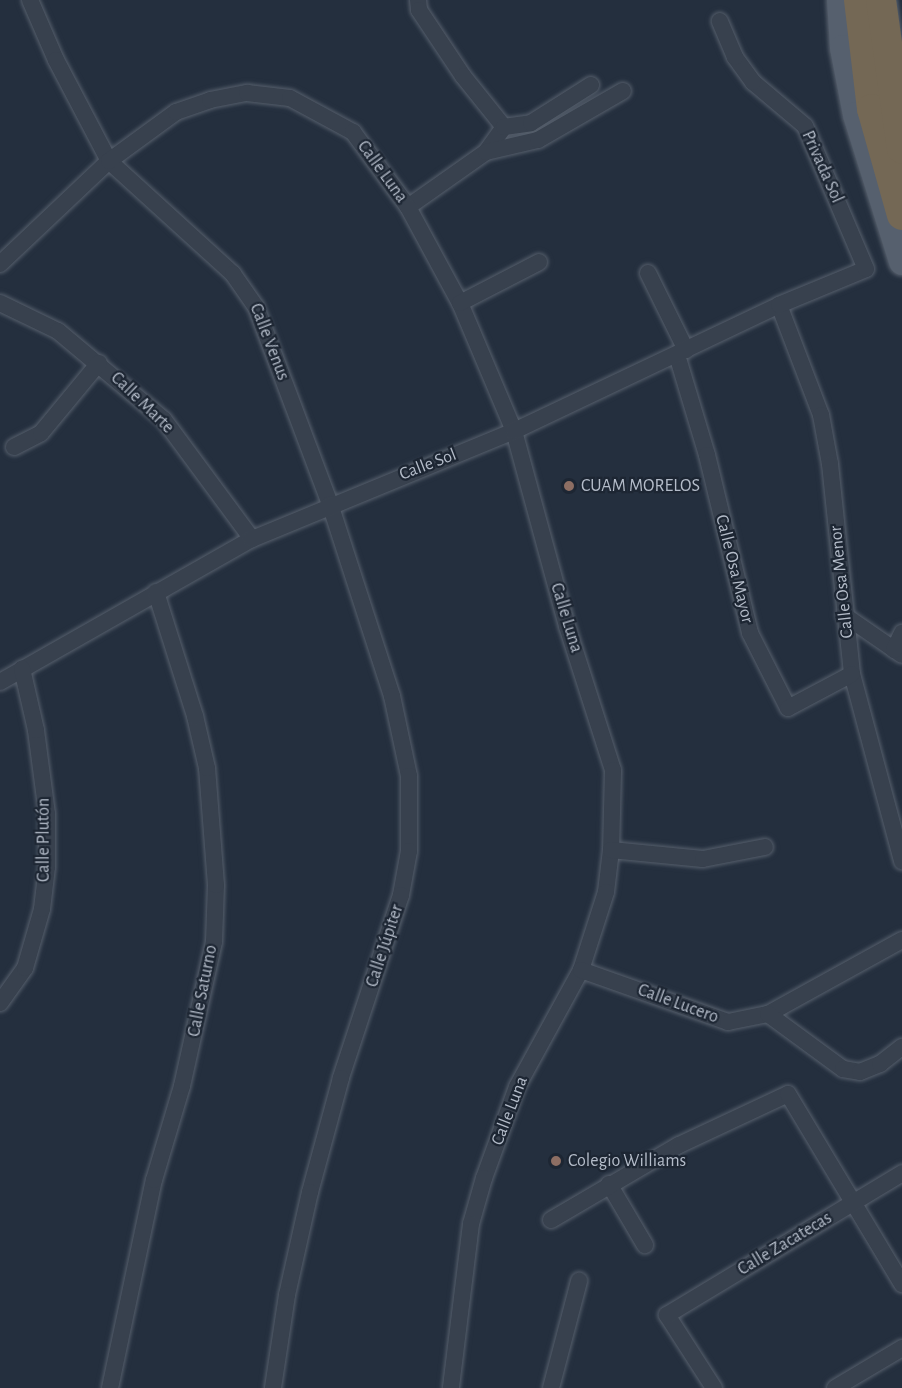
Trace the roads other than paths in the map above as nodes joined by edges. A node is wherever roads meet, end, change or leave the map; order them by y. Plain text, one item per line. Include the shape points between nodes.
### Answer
1 (30, 0) edge
2 (418, 0) edge
3 (840, 0) edge
4 (859, 0) edge
5 (880, 0) edge
6 (890, 0) edge
7 (720, 21) dead end
8 (902, 84) edge
9 (591, 85) dead end
10 (623, 91) dead end
11 (504, 127) junction
12 (902, 149) edge
13 (486, 152) junction
14 (109, 161) junction
15 (408, 207) junction
16 (902, 215) edge
17 (539, 262) dead end
18 (902, 262) edge
19 (0, 264) edge
20 (866, 268) joint
21 (648, 273) dead end
22 (0, 303) edge
23 (460, 303) junction
24 (779, 305) junction
25 (682, 352) junction
26 (99, 363) junction
27 (514, 431) junction
28 (14, 447) dead end
29 (330, 504) junction
30 (252, 539) junction
31 (156, 592) junction
32 (844, 615) junction
33 (902, 633) edge
34 (898, 652) edge
35 (22, 669) junction
36 (852, 674) junction
37 (0, 682) edge
38 (765, 847) dead end
39 (611, 850) junction
40 (902, 861) edge
41 (902, 940) edge
42 (581, 970) junction
43 (0, 1003) edge
44 (768, 1014) junction
45 (902, 1047) edge
46 (902, 1173) edge
47 (609, 1184) junction
48 (852, 1203) junction
49 (552, 1220) dead end
50 (645, 1245) dead end
51 (579, 1281) dead end
52 (902, 1284) edge
53 (902, 1348) edge
54 (110, 1388) edge
55 (273, 1388) edge
56 (451, 1388) edge
57 (551, 1388) edge
58 (714, 1388) edge
59 (836, 1388) edge

1 - 14 street, Calle Venus via 56,60
2 - 11 street via 419,10 456,66
3 - 18 main road via 843,48 856,115
4 - 16 highway via 872,109
5 - 12 highway
6 - 8 main road
7 - 20 street, Privada Sol via 735,57 753,82 805,126
9 - 11 street via 531,123
10 - 13 street via 538,141
11 - 13 street
13 - 15 street
14 - 15 street, Calle Luna via 176,112 210,100 247,93 290,98 353,132
14 - 19 street
14 - 29 street, Calle Venus via 247,288
15 - 23 street, Calle Luna
17 - 23 street
20 - 24 street, Calle Sol
21 - 25 street
22 - 26 street, Calle Marte via 58,331
23 - 27 street, Calle Luna
24 - 25 street, Calle Sol
24 - 32 street, Calle Osa Menor via 821,415 830,464
25 - 27 street, Calle Sol
25 - 36 street, Calle Osa Mayor via 750,633 788,708
26 - 28 street via 41,433
26 - 30 street, Calle Marte via 164,420
27 - 29 street, Calle Sol
27 - 39 street, Calle Luna via 567,626 613,770
29 - 30 street, Calle Sol
29 - 55 street, Calle Júpiter via 392,696 409,776 409,851 401,895 341,1078 310,1192 287,1295
30 - 31 street, Calle Sol
31 - 35 street, Calle Sol
31 - 54 street, Calle Saturno via 207,768 216,885 214,942 182,1086 154,1180
32 - 34 street
32 - 36 street, Calle Osa Menor
33 - 34 street
35 - 37 street, Calle Sol
35 - 43 street, Calle Plutón via 36,730 47,814 47,867 42,909 25,968
36 - 40 street, Calle Osa Menor
38 - 39 street via 704,859
39 - 42 street, Calle Luna via 606,892
41 - 44 street, Calle Lucero
42 - 44 street, Calle Lucero via 728,1022
42 - 56 street, Calle Luna via 517,1087 484,1178 471,1224
44 - 45 street via 843,1069 860,1072 880,1064
46 - 48 street, Calle Zacatecas
47 - 48 street via 788,1094
47 - 49 street
47 - 50 street
48 - 52 street
48 - 58 street, Calle Zacatecas via 667,1315
51 - 57 street
53 - 59 street

